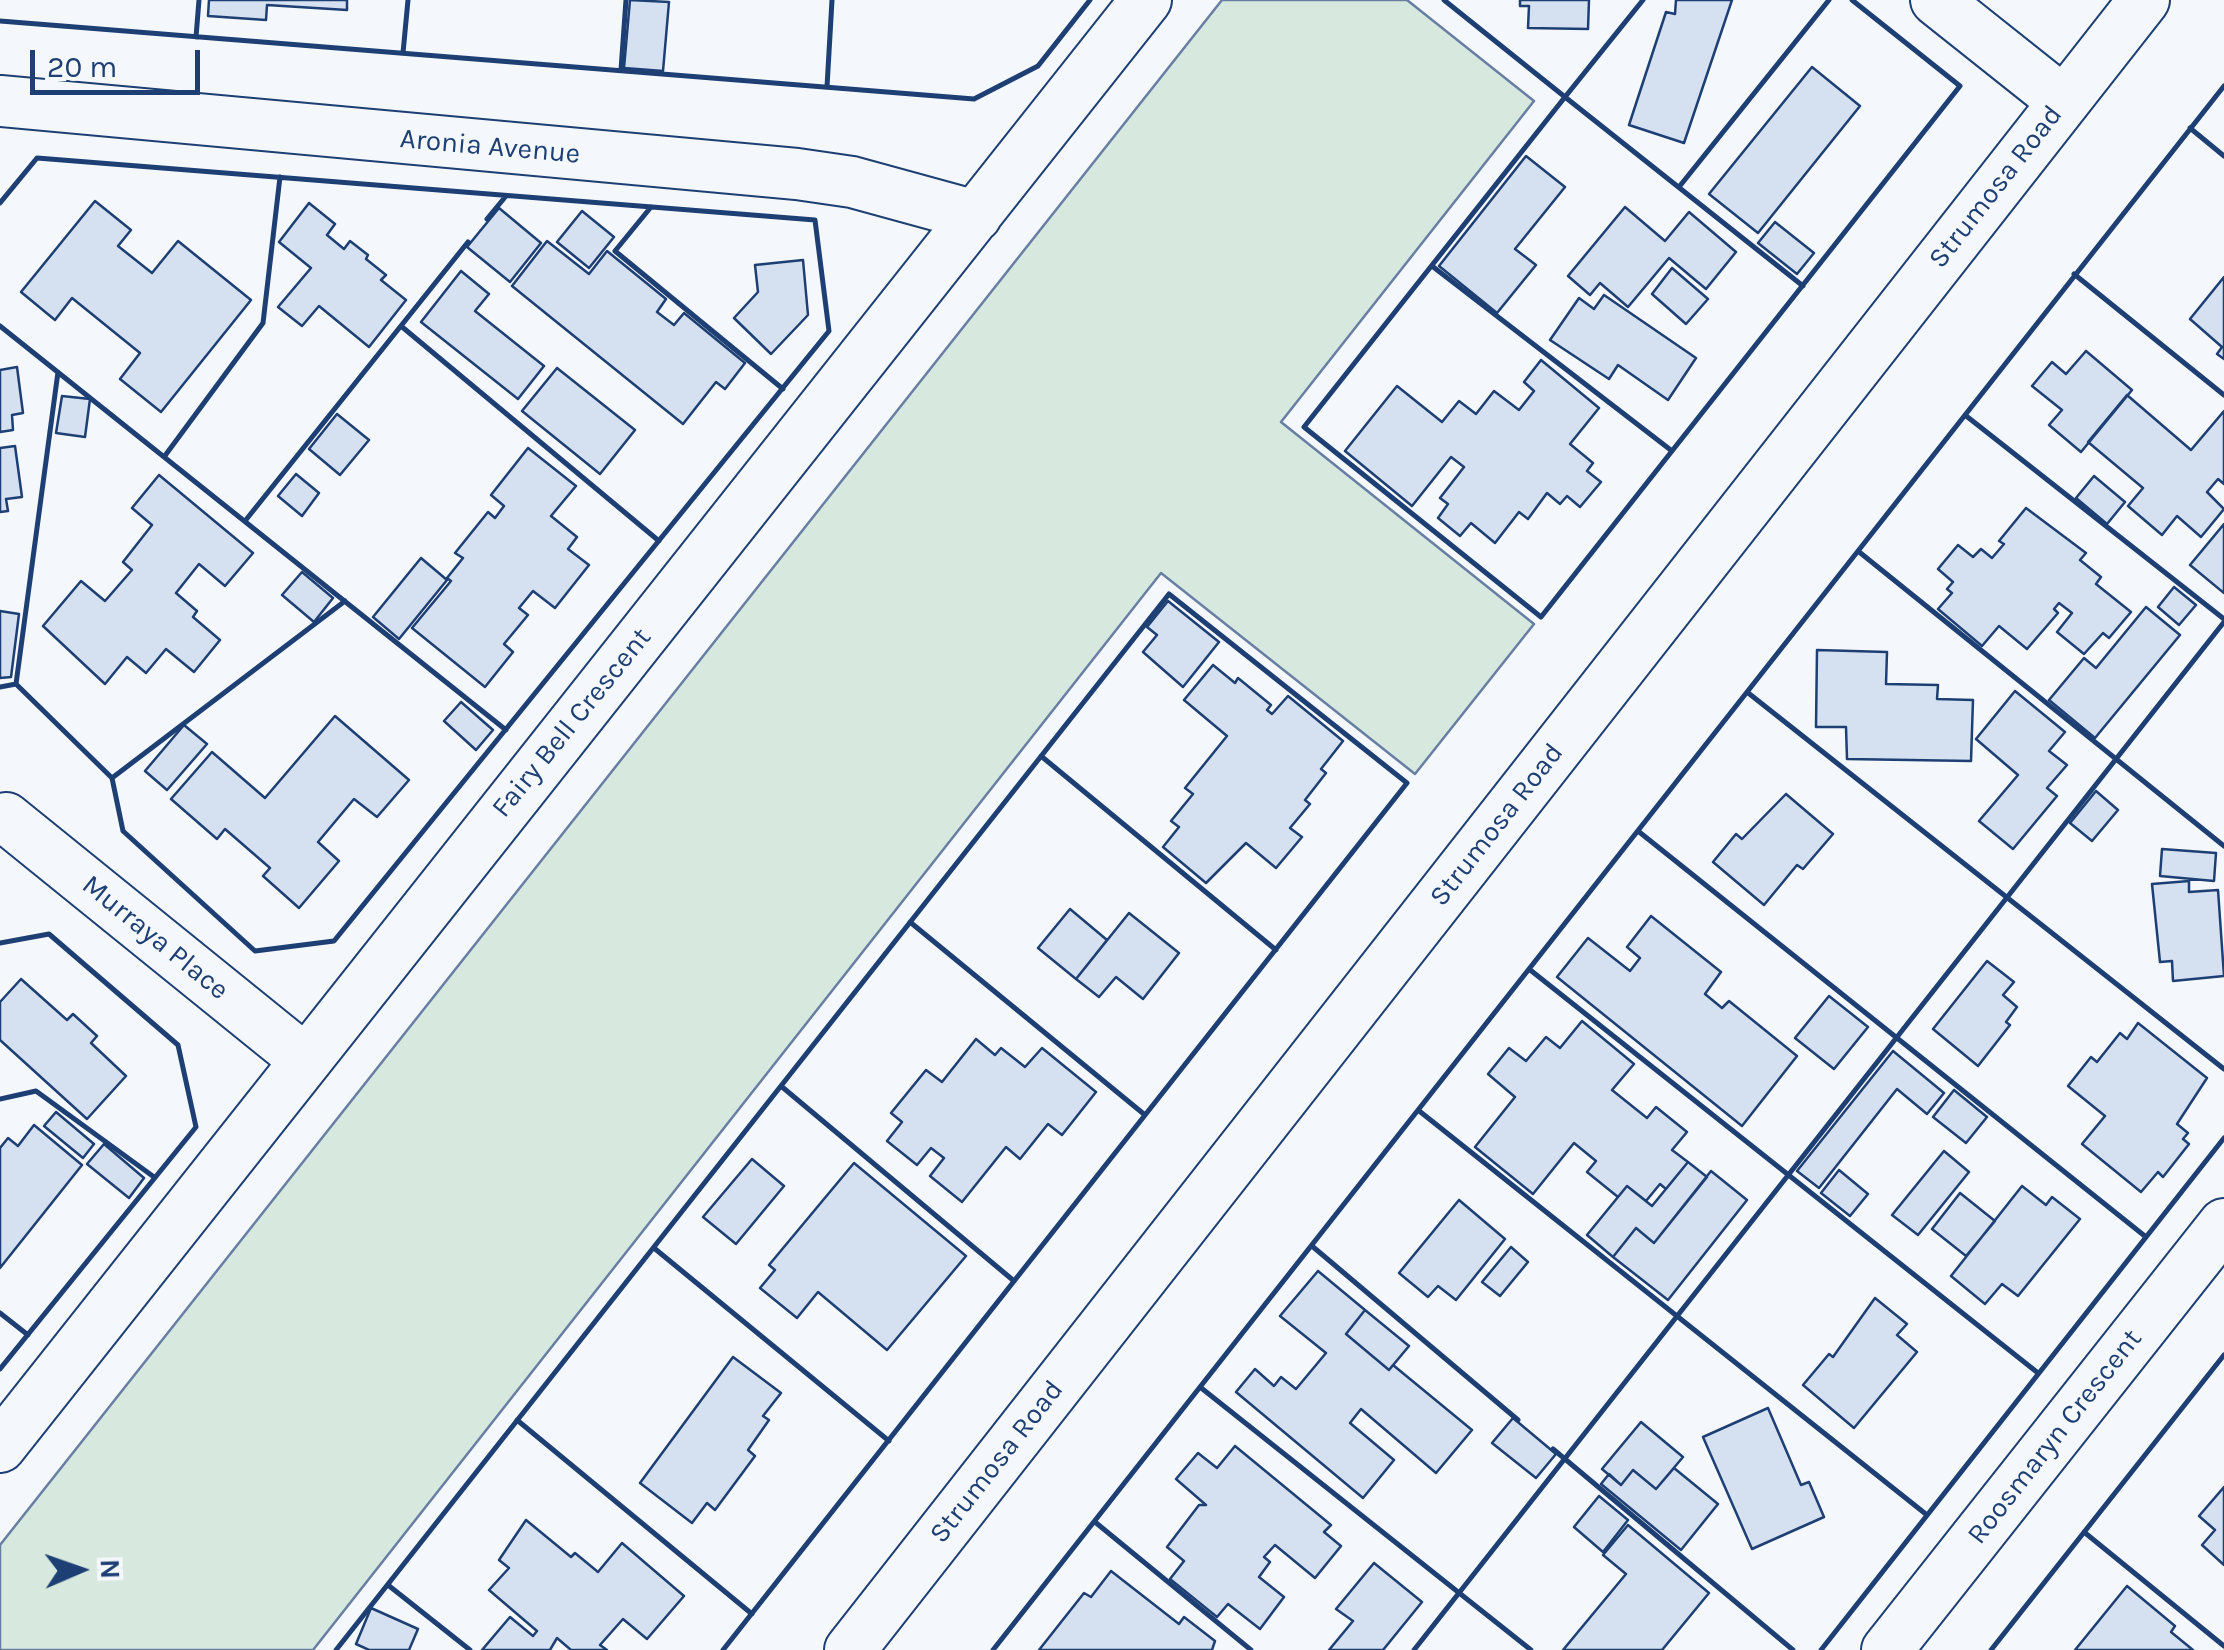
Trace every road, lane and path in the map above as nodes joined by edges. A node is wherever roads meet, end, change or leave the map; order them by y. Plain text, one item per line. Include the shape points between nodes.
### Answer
1 (1146, 0) edge
2 (1936, 0) edge
3 (2144, 0) edge
4 (0, 101) edge
5 (2063, 101) junction
6 (976, 216) junction
7 (6, 818) dead end
8 (304, 1059) junction
9 (2224, 1224) edge
10 (0, 1448) edge
11 (850, 1650) edge
12 (1887, 1650) edge

1 - 6 street, Fairy Bell Crescent
2 - 5 street
3 - 5 street, Strumosa Road
4 - 6 street, Aronia Avenue via 797,174
5 - 11 street, Strumosa Road
6 - 8 street, Fairy Bell Crescent
7 - 8 street, Murraya Place
8 - 10 street, Fairy Bell Crescent
9 - 12 street, Roosmaryn Crescent

